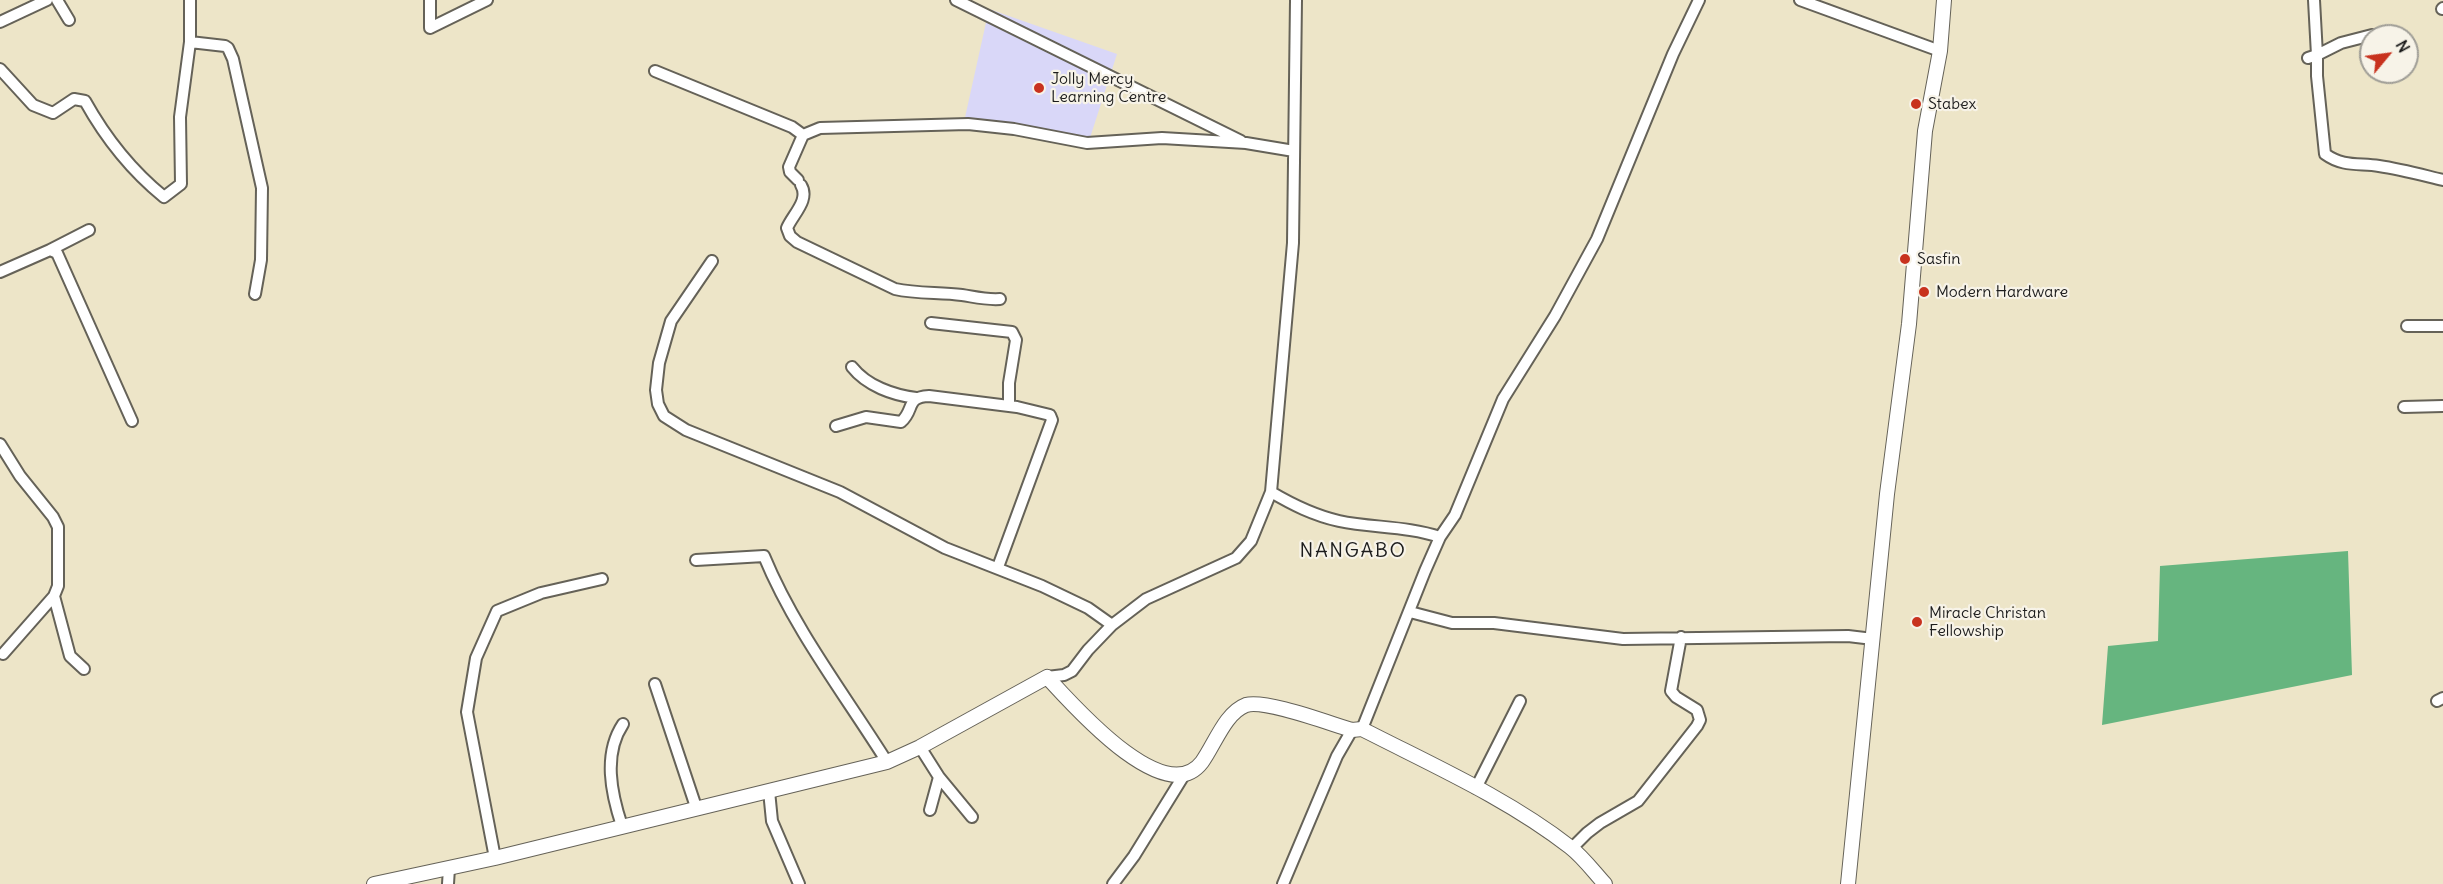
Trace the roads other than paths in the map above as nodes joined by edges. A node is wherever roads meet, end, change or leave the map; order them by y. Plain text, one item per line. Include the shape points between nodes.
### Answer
1 (46, 0) edge
2 (57, 0) edge
3 (190, 0) edge
4 (430, 0) edge
5 (487, 0) edge
6 (956, 0) edge
7 (1296, 0) edge
8 (1699, 0) edge
9 (1800, 0) edge
10 (1944, 0) edge
11 (2314, 0) edge
12 (69, 20) dead end
13 (0, 22) edge
14 (2359, 39) edge
15 (190, 42) junction
16 (1940, 51) junction
17 (2313, 56) junction
18 (0, 69) edge
19 (655, 71) dead end
20 (803, 135) junction
21 (1246, 143) junction
22 (1294, 151) junction
23 (2443, 180) edge
24 (89, 230) dead end
25 (50, 250) junction
26 (712, 261) dead end
27 (0, 272) edge
28 (255, 294) dead end
29 (1000, 299) dead end
30 (930, 323) dead end
31 (2407, 326) dead end
32 (2443, 326) edge
33 (852, 367) dead end
34 (916, 398) junction
35 (1009, 406) junction
36 (2443, 406) edge
37 (2404, 407) dead end
38 (132, 421) dead end
39 (836, 426) dead end
40 (0, 444) edge
41 (1271, 492) junction
42 (1440, 537) junction
43 (696, 560) dead end
44 (998, 567) junction
45 (602, 579) dead end
46 (54, 596) junction
47 (1410, 612) junction
48 (1112, 625) junction
49 (1681, 638) junction
50 (1873, 639) junction
51 (3, 654) dead end
52 (84, 669) dead end
53 (1047, 677) junction
54 (655, 684) dead end
55 (1520, 701) dead end
56 (623, 724) dead end
57 (1357, 729) junction
58 (920, 747) junction
59 (887, 762) junction
60 (1184, 774) junction
61 (939, 777) junction
62 (1476, 788) junction
63 (769, 791) junction
64 (696, 807) junction
65 (930, 810) dead end
66 (972, 817) dead end
67 (622, 826) junction
68 (1572, 849) junction
69 (495, 858) junction
70 (449, 868) junction
71 (374, 884) edge
72 (448, 884) edge
73 (799, 884) edge
74 (1113, 884) edge
75 (1283, 884) edge
76 (1605, 884) edge
77 (1848, 884) edge

1 - 13 street
2 - 12 street
3 - 15 street
4 - 5 street via 430,28
6 - 21 street
7 - 22 street
8 - 42 street via 1598,239 1503,399 1455,515
9 - 16 street
10 - 16 street
11 - 17 street
14 - 17 street
15 - 18 street via 180,117 181,184 164,197 118,150 85,101 74,99 53,113 33,105
15 - 28 street via 225,46 233,59 262,188 261,260
16 - 50 street via 1925,131 1909,324
17 - 23 street via 2325,154 2335,161 2376,165
19 - 20 street
20 - 21 street via 820,128 968,124 1087,143 1162,138
20 - 29 street via 789,167 804,189 803,199 787,228 797,242 896,289
21 - 22 street
22 - 41 street via 1293,254
24 - 25 street
25 - 27 street
25 - 38 street via 62,260
26 - 44 street via 671,321 664,343 656,390 664,416 686,430 840,492 945,548
30 - 35 street via 1012,332 1016,340
31 - 32 street
33 - 34 street via 881,388
34 - 35 street via 929,396
34 - 39 street via 901,422 866,417
35 - 44 street via 1042,412 1052,420
36 - 37 street
40 - 46 street via 58,527 58,586
41 - 42 street via 1318,516
41 - 48 street via 1243,553 1146,599
42 - 47 street
43 - 59 street via 764,556 800,625
44 - 48 street via 1088,608
45 - 69 street via 541,593 497,611 476,658 467,712
46 - 51 street
46 - 52 street via 70,656
47 - 49 street via 1452,623 1494,623 1623,639
47 - 57 street
48 - 53 street via 1072,671
49 - 50 street
49 - 68 street via 1671,691 1697,710 1700,720 1638,801 1587,832
50 - 77 street
53 - 58 street
53 - 60 street via 1086,719 1138,760 1162,774
54 - 64 street
55 - 62 street
56 - 67 street via 613,738 611,771
57 - 60 street via 1254,703 1235,711 1195,770
57 - 62 street
57 - 75 street via 1337,756
58 - 59 street
58 - 61 street
59 - 63 street
60 - 74 street
61 - 65 street
61 - 66 street
62 - 68 street
63 - 64 street
63 - 73 street via 772,821
64 - 67 street
67 - 69 street
68 - 76 street
69 - 70 street
70 - 71 street
70 - 72 street

